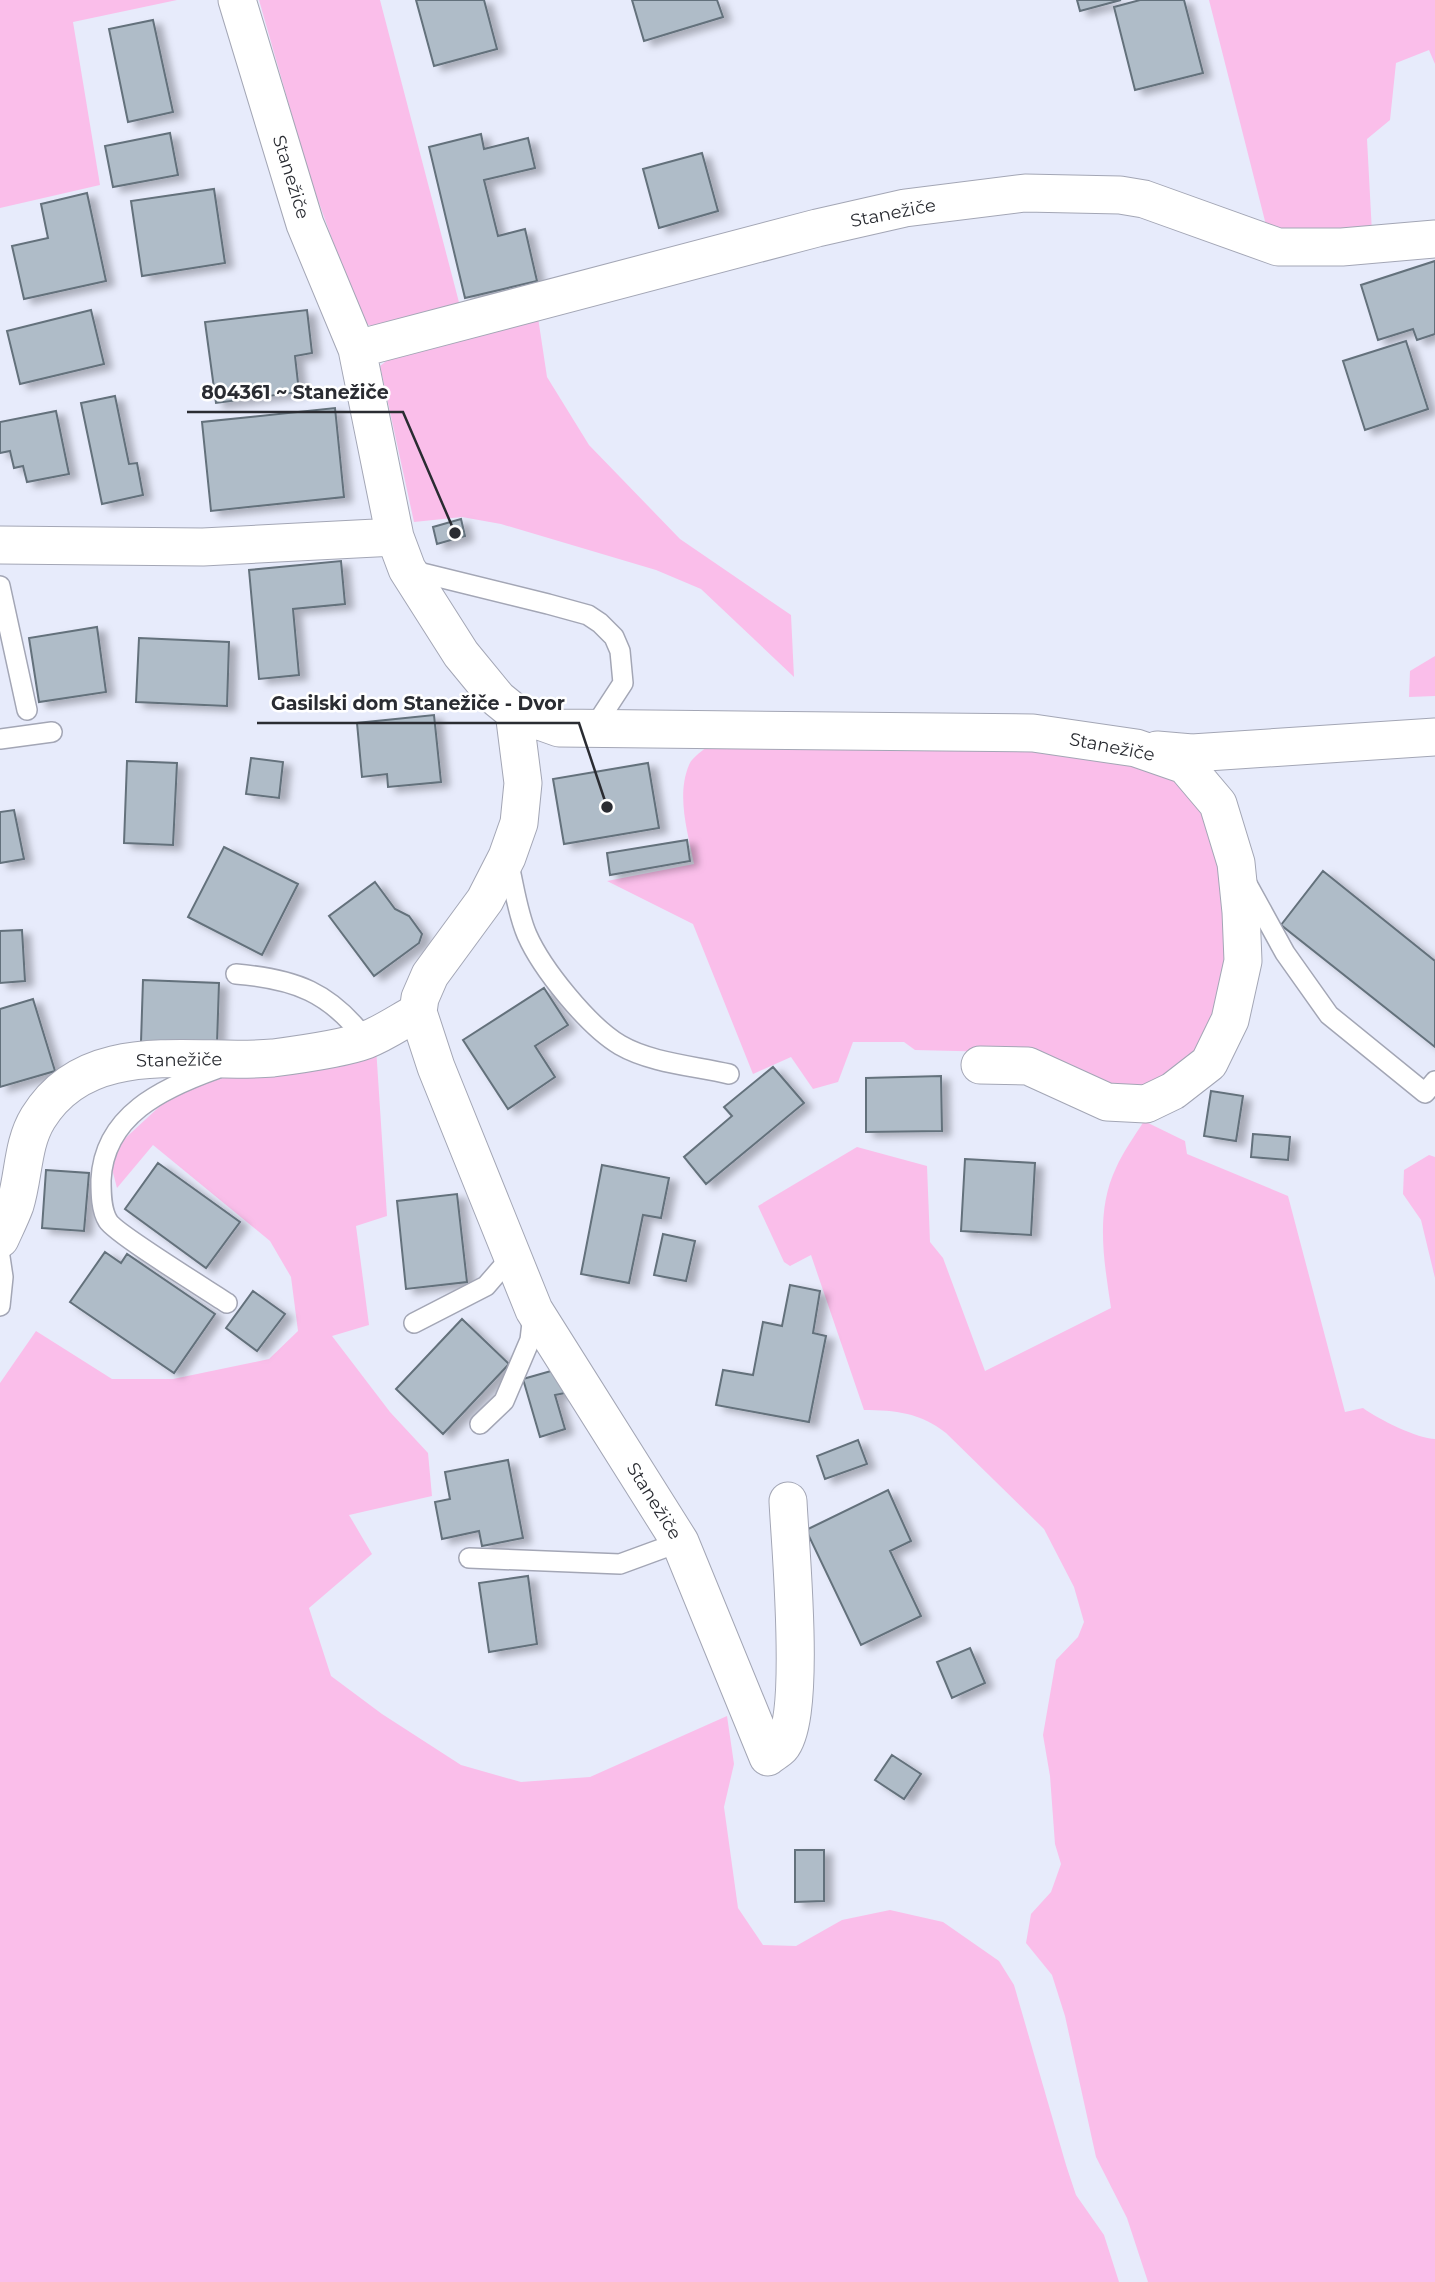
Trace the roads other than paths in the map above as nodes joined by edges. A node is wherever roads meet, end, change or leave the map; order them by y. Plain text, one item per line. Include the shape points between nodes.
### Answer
1 (237, 0) edge
2 (1435, 239) edge
3 (357, 349) junction
4 (0, 545) edge
5 (401, 553) junction
6 (0, 586) edge
7 (27, 710) dead end
8 (514, 712) junction
9 (593, 729) junction
10 (52, 732) dead end
11 (1435, 737) edge
12 (0, 739) edge
13 (1136, 748) junction
14 (507, 857) junction
15 (1236, 863) junction
16 (236, 974) dead end
17 (418, 1012) junction
18 (366, 1040) junction
19 (243, 1059) junction
20 (980, 1065) dead end
21 (729, 1074) dead end
22 (1435, 1081) edge
23 (0, 1239) edge
24 (512, 1256) junction
25 (0, 1257) edge
26 (227, 1303) dead end
27 (0, 1306) edge
28 (534, 1310) junction
29 (414, 1323) dead end
30 (480, 1424) dead end
31 (788, 1501) dead end
32 (680, 1542) junction
33 (469, 1558) dead end

1 - 3 street, Stanežiče via 305,224
2 - 3 street, Stanežiče via 1278,247 1144,199 1024,193 905,208 830,225
3 - 5 street, Stanežiče
4 - 5 street
5 - 8 street, Stanežiče via 461,654
5 - 9 lane via 588,615 600,623 620,651 623,684
6 - 7 lane
8 - 9 street, Stanežiče via 541,724
8 - 14 street via 523,783 519,824
9 - 13 street, Stanežiče via 1033,733
10 - 12 lane
11 - 13 street via 1192,753
13 - 15 street, Stanežiče via 1185,765 1218,804
14 - 17 street via 485,900 430,975
14 - 21 lane via 527,934 555,981 596,1025 620,1045 643,1054
15 - 20 street, Stanežiče via 1242,961 1230,1020 1209,1063 1173,1091 1146,1104 1107,1102 1028,1066
15 - 22 lane via 1285,953 1329,1015 1425,1093
16 - 18 lane via 302,985 346,1014
17 - 18 street, Stanežiče
17 - 24 street, Stanežiče
18 - 19 street, Stanežiče via 274,1058
19 - 23 street, Stanežiče via 139,1060 91,1071 69,1083 37,1120 15,1204
19 - 26 lane via 177,1083 145,1101 119,1128 102,1158 100,1196 108,1223
24 - 28 street, Stanežiče
24 - 29 lane via 486,1286
25 - 27 lane
28 - 30 lane via 530,1340 504,1401
28 - 32 street, Stanežiče
31 - 32 street, Stanežiče via 794,1612 792,1717 782,1746 768,1757
32 - 33 lane via 620,1564

